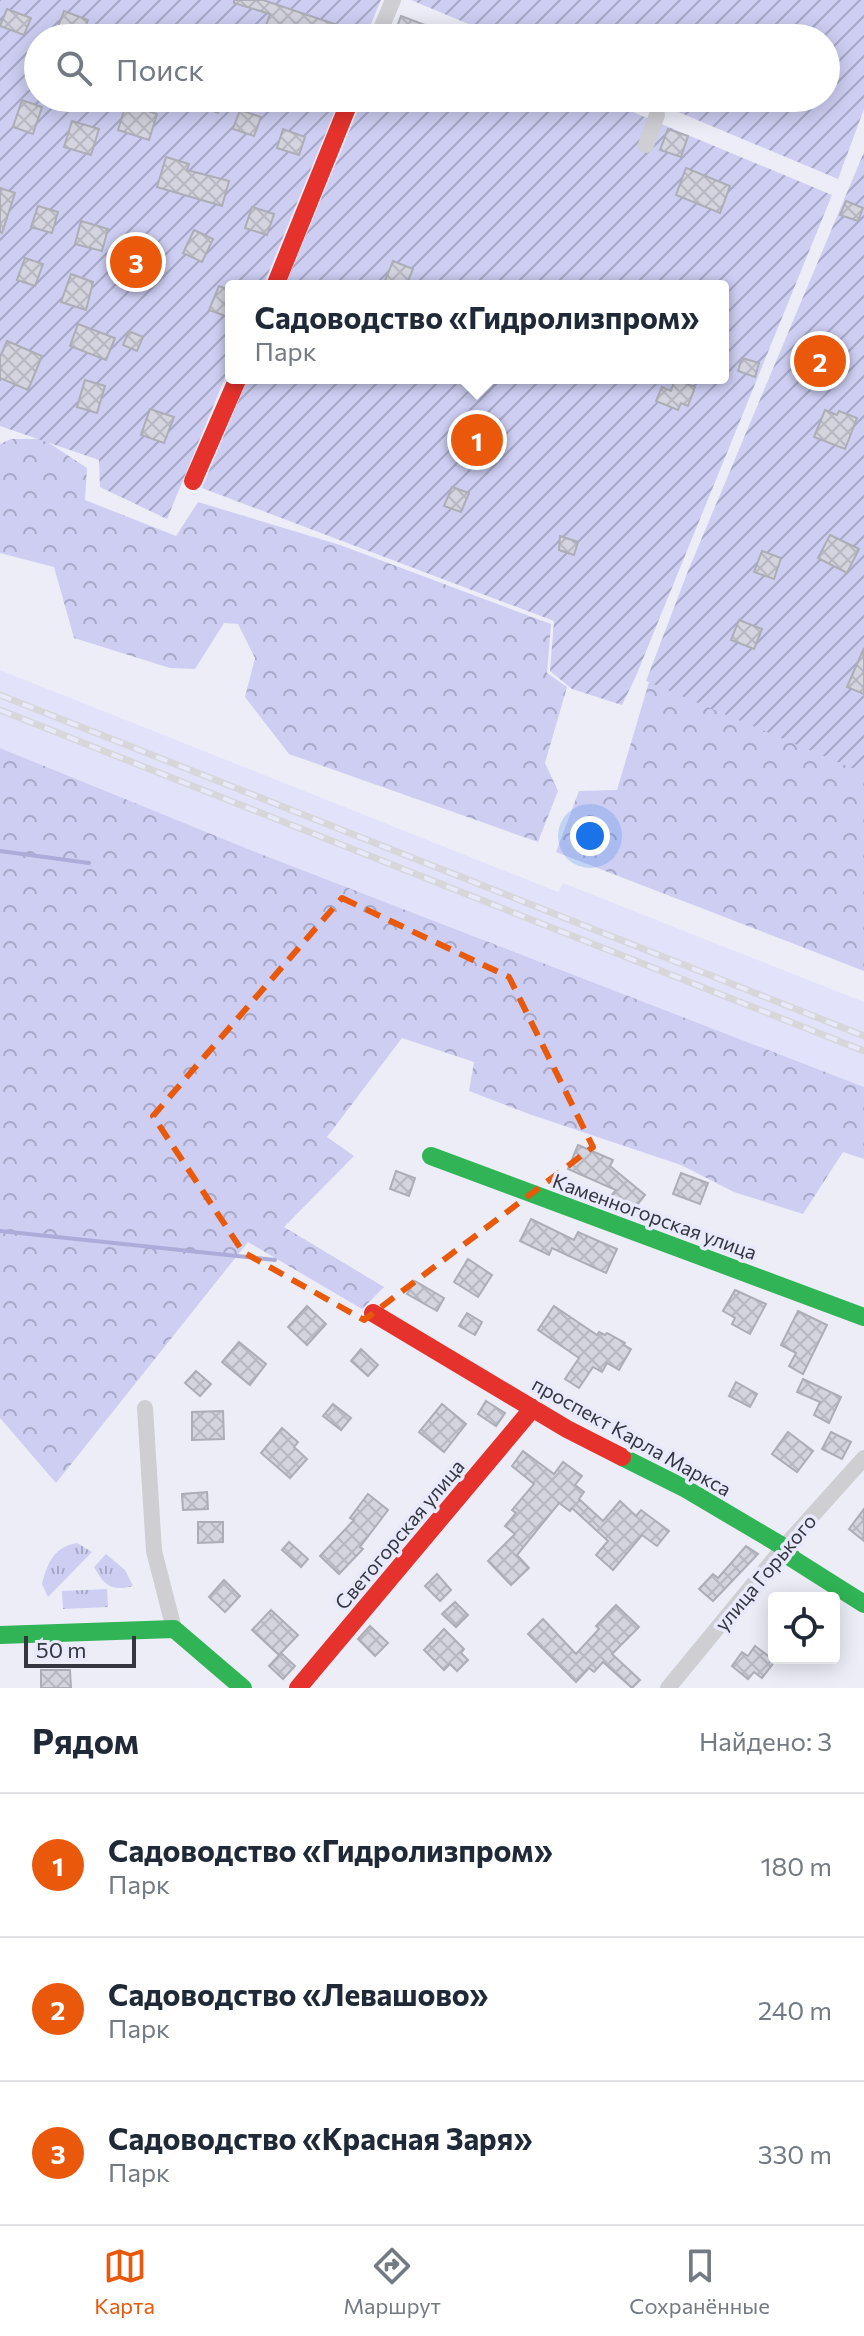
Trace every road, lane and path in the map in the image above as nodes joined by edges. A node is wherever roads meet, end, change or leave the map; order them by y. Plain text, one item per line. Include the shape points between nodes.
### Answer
1 (393, 0) edge
2 (383, 24) edge
3 (345, 112) edge
4 (657, 115) dead end
5 (646, 145) dead end
6 (277, 280) edge
7 (235, 384) edge
8 (193, 481) dead end
9 (431, 1156) dead end
10 (373, 1313) dead end
11 (864, 1317) edge
12 (145, 1408) dead end
13 (533, 1408) junction
14 (864, 1458) edge
15 (784, 1547) junction
16 (864, 1604) edge
17 (174, 1629) junction
18 (0, 1635) edge
19 (243, 1688) edge
20 (298, 1688) edge
21 (668, 1688) edge

1 - 2 street
3 - 6 street
4 - 5 street
7 - 8 street
9 - 11 street, Каменногорская улица
10 - 13 street, проспект Карла Маркса
12 - 17 street via 154,1551
13 - 15 street, проспект Карла Маркса
13 - 20 street, Светогорская улица
14 - 15 street, улица Горького
15 - 16 street, проспект Карла Маркса via 793,1559
15 - 21 street, улица Горького
17 - 18 street
17 - 19 street

